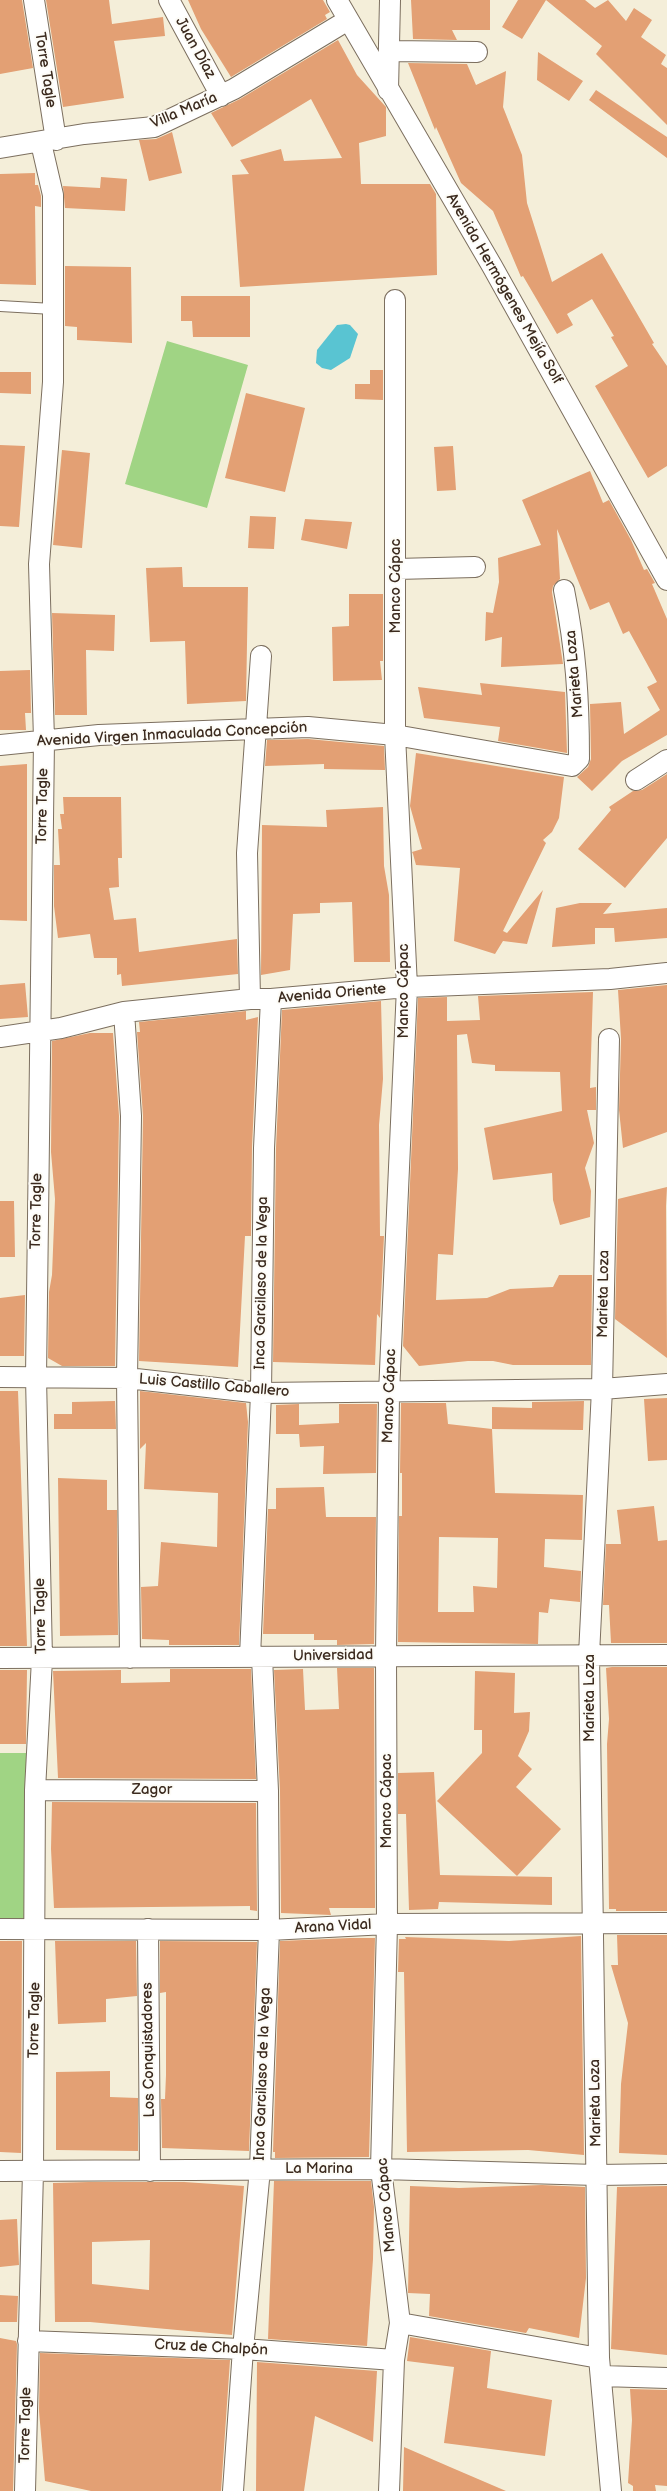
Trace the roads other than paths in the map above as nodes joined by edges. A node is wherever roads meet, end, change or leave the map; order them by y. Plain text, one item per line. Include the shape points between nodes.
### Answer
1 (34, 0) edge
2 (168, 0) edge
3 (337, 0) edge
4 (390, 0) edge
5 (348, 20) junction
6 (390, 51) junction
7 (477, 52) dead end
8 (388, 90) junction
9 (221, 96) junction
10 (49, 141) junction
11 (0, 148) edge
12 (395, 300) dead end
13 (0, 306) edge
14 (53, 309) junction
15 (475, 567) dead end
16 (396, 569) junction
17 (667, 580) edge
18 (564, 590) dead end
19 (262, 656) dead end
20 (256, 727) junction
21 (395, 735) junction
22 (44, 740) junction
23 (0, 745) edge
24 (579, 759) joint
25 (667, 760) edge
26 (636, 780) dead end
27 (667, 973) edge
28 (407, 987) junction
29 (250, 999) junction
30 (272, 1000) junction
31 (124, 1012) junction
32 (40, 1031) junction
33 (0, 1037) edge
34 (609, 1039) dead end
35 (36, 1377) junction
36 (0, 1378) edge
37 (128, 1378) junction
38 (667, 1384) edge
39 (602, 1390) junction
40 (261, 1393) junction
41 (389, 1393) junction
42 (386, 1655) junction
43 (589, 1655) junction
44 (667, 1655) edge
45 (256, 1657) junction
46 (0, 1658) edge
47 (130, 1658) junction
48 (42, 1659) junction
49 (35, 1790) junction
50 (268, 1791) junction
51 (667, 1923) edge
52 (387, 1924) junction
53 (593, 1924) junction
54 (0, 1929) edge
55 (36, 1929) junction
56 (148, 1929) junction
57 (269, 1930) junction
58 (260, 2169) junction
59 (382, 2169) junction
60 (0, 2171) edge
61 (33, 2171) junction
62 (150, 2171) junction
63 (667, 2174) edge
64 (597, 2175) junction
65 (400, 2324) junction
66 (28, 2340) junction
67 (243, 2349) junction
68 (394, 2360) junction
69 (600, 2367) junction
70 (667, 2378) edge
71 (29, 2489) edge
72 (232, 2491) edge
73 (389, 2491) edge
74 (611, 2491) edge

1 - 10 street, Torre Tagle
2 - 9 street, Juan Díaz
3 - 5 street, Avenida Hermógenes Mejía Solf
4 - 6 street
5 - 8 street, Avenida Hermógenes Mejía Solf
5 - 9 street, Villa María
6 - 7 street
6 - 8 street
8 - 17 street, Avenida Hermógenes Mejía Solf via 492,266
9 - 10 street, Villa María via 154,127
10 - 11 street, Villa María
10 - 14 street, Torre Tagle
12 - 16 street, Manco Cápac
13 - 14 lane
14 - 22 street, Torre Tagle via 53,382 39,564
15 - 16 street
16 - 21 street, Manco Cápac
18 - 24 street, Marieta Loza via 579,691
19 - 20 street
20 - 21 street, Avenida Virgen Inmaculada Concepción via 308,727
20 - 22 street, Avenida Virgen Inmaculada Concepción
20 - 29 street via 248,853
21 - 24 street, Avenida Virgen Inmaculada Concepción via 572,766
21 - 28 street, Manco Cápac
22 - 23 street, Avenida Virgen Inmaculada Concepción
22 - 32 street, Torre Tagle
25 - 26 street
27 - 28 street, Avenida Oriente via 610,979
28 - 30 street, Avenida Oriente
28 - 41 street, Manco Cápac
29 - 30 street, Avenida Oriente
29 - 31 street, Avenida Oriente
30 - 40 street, Inca Garcilaso de la Vega via 264,1148
31 - 32 street, Avenida Oriente
31 - 37 street via 131,1116
32 - 33 street, Avenida Oriente
32 - 35 street, Torre Tagle
34 - 39 street, Marieta Loza
35 - 36 street, Luis Castillo Caballero
35 - 37 street, Luis Castillo Caballero
35 - 48 street, Torre Tagle
37 - 40 street, Luis Castillo Caballero
37 - 47 street
38 - 39 street, Luis Castillo Caballero
39 - 41 street, Luis Castillo Caballero
39 - 43 street, Marieta Loza
40 - 41 street, Luis Castillo Caballero
40 - 45 street, Inca Garcilaso de la Vega
41 - 42 street, Manco Cápac
42 - 43 street, Universidad
42 - 45 street, Universidad
42 - 52 street, Manco Cápac
43 - 44 street, Universidad
43 - 53 street, Marieta Loza
45 - 47 street, Universidad
45 - 50 street, Inca Garcilaso de la Vega
46 - 48 street, Universidad
47 - 48 street, Universidad
48 - 49 street, Torre Tagle
49 - 50 street, Zagor
49 - 55 street, Torre Tagle
50 - 57 street, Inca Garcilaso de la Vega
51 - 53 street, Arana Vidal
52 - 53 street, Arana Vidal
52 - 57 street, Arana Vidal
52 - 59 street, Manco Cápac
53 - 64 street, Marieta Loza
54 - 55 street, Arana Vidal
55 - 56 street, Arana Vidal
55 - 61 street, Torre Tagle
56 - 57 street, Arana Vidal
56 - 62 street, Los Conquistadores
57 - 58 street, Inca Garcilaso de la Vega
58 - 59 street, La Marina
58 - 62 street, La Marina
58 - 67 street, Inca Garcilaso de la Vega
59 - 64 street, La Marina
59 - 65 street, Manco Cápac
60 - 61 street, La Marina
61 - 62 street, La Marina
61 - 66 street, Torre Tagle
63 - 64 street, La Marina
64 - 69 street, Marieta Loza
65 - 68 street, Manco Cápac
65 - 69 street
66 - 67 street, Cruz de Chalpón
66 - 71 street, Torre Tagle
67 - 68 street, Cruz de Chalpón
67 - 72 street, Inca Garcilaso de la Vega
68 - 73 street, Manco Cápac
69 - 70 street
69 - 74 street, Marieta Loza

